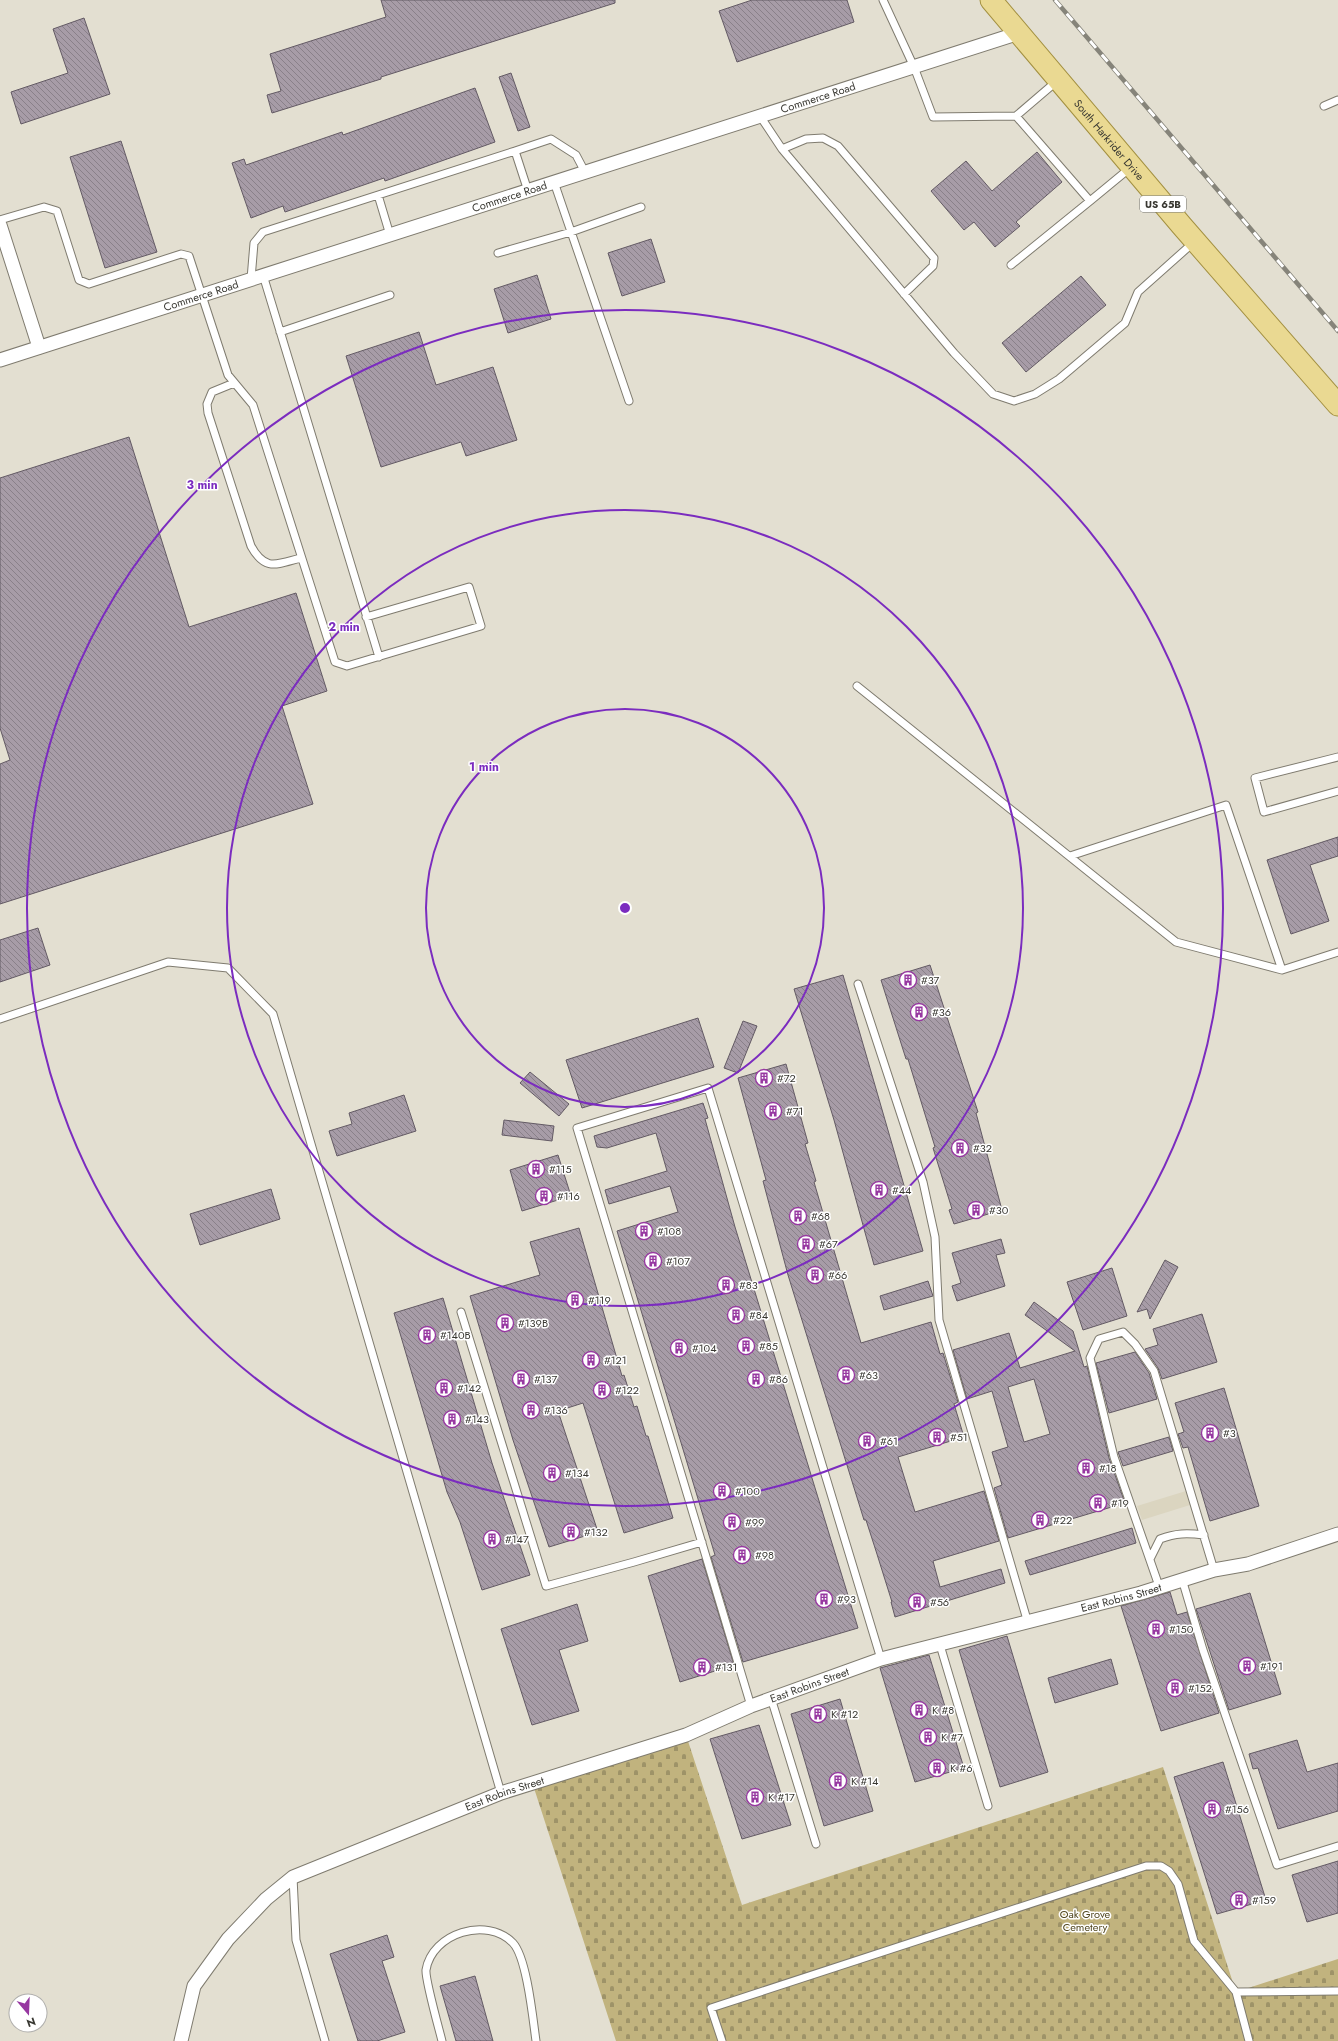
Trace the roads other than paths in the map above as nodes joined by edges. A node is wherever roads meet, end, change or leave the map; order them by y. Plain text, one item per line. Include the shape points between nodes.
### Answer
1 (883, 0) edge
2 (991, 0) edge
3 (1019, 33) junction
4 (914, 66) junction
5 (1059, 79) junction
6 (1338, 100) edge
7 (1324, 106) dead end
8 (760, 116) junction
9 (1016, 116) junction
10 (782, 150) junction
11 (515, 151) junction
12 (1132, 166) junction
13 (585, 172) junction
14 (554, 182) junction
15 (528, 191) junction
16 (378, 195) junction
17 (1090, 201) junction
18 (641, 207) dead end
19 (0, 220) edge
20 (0, 225) edge
21 (571, 232) junction
22 (390, 235) junction
23 (1195, 241) junction
24 (498, 253) dead end
25 (1011, 266) dead end
26 (257, 277) junction
27 (904, 294) junction
28 (202, 295) junction
29 (390, 295) dead end
30 (280, 332) junction
31 (39, 347) junction
32 (0, 360) edge
33 (234, 383) junction
34 (629, 401) dead end
35 (1338, 405) edge
36 (301, 558) junction
37 (366, 617) junction
38 (379, 657) junction
39 (857, 686) dead end
40 (1338, 757) edge
41 (1338, 791) edge
42 (1070, 856) junction
43 (1338, 952) edge
44 (1282, 970) junction
45 (858, 984) dead end
46 (0, 1019) edge
47 (461, 1312) dead end
48 (1338, 1534) edge
49 (1204, 1535) junction
50 (702, 1542) junction
51 (1150, 1559) junction
52 (1214, 1570) junction
53 (1182, 1579) junction
54 (1159, 1586) junction
55 (1028, 1623) junction
56 (940, 1644) junction
57 (881, 1659) junction
58 (771, 1698) junction
59 (751, 1706) junction
60 (501, 1793) junction
61 (988, 1806) dead end
62 (816, 1844) dead end
63 (1338, 1846) edge
64 (293, 1877) junction
65 (1338, 1991) edge
66 (1236, 1992) junction
67 (181, 2041) edge
68 (324, 2041) edge
69 (442, 2041) edge
70 (536, 2041) edge
71 (722, 2041) edge
72 (1249, 2041) edge

1 - 4 lane
2 - 3 main road, South Harkrider Drive / US 65B
3 - 4 street, Commerce Road
3 - 5 main road, South Harkrider Drive / US 65B
4 - 8 street, Commerce Road
4 - 9 lane via 933,117
5 - 9 lane
5 - 12 main road, South Harkrider Drive / US 65B
6 - 7 lane
8 - 10 lane
8 - 13 street, Commerce Road
9 - 17 lane
10 - 27 lane
10 - 27 lane via 806,140 823,138 838,146 934,258 933,266
11 - 13 lane via 551,139 576,155
11 - 15 lane
11 - 16 lane
12 - 17 lane
12 - 23 main road, South Harkrider Drive / US 65B
13 - 14 street, Commerce Road
14 - 15 street, Commerce Road
14 - 21 lane
15 - 22 street, Commerce Road
16 - 22 lane
16 - 26 lane via 263,232 254,243
17 - 25 lane
18 - 21 lane
19 - 28 lane via 44,207 57,211 79,280 89,284 181,254 189,256
20 - 31 street
21 - 24 lane
21 - 34 lane
22 - 26 street, Commerce Road
23 - 27 lane via 1138,292 1125,323 1059,379 1035,394 1014,401 993,394
23 - 35 main road, South Harkrider Drive / US 65B
26 - 28 street, Commerce Road
26 - 30 lane
28 - 31 street, Commerce Road
28 - 33 lane via 228,375
29 - 30 lane
30 - 37 lane
31 - 32 street, Commerce Road
33 - 36 lane via 252,404
33 - 36 lane via 212,392 207,404 251,546 256,556 265,564
36 - 38 lane via 335,662 348,666
37 - 38 lane
37 - 38 lane via 469,587 481,626
39 - 42 lane
40 - 41 lane via 1255,778 1264,812
42 - 44 lane via 1176,942
42 - 44 lane via 1226,805
43 - 44 lane
45 - 55 lane via 923,1182 935,1236 939,1320
46 - 60 lane via 168,962 228,968 273,1014
47 - 50 lane via 546,1586
48 - 52 street, East Robins Street via 1248,1564
49 - 51 lane via 1176,1533 1160,1539
49 - 51 lane via 1154,1371 1123,1332 1099,1339 1090,1358 1114,1457
49 - 52 lane
50 - 57 lane via 577,1128 708,1088
50 - 59 lane
51 - 54 lane
52 - 53 street, East Robins Street
53 - 54 street, East Robins Street
53 - 63 lane via 1277,1865
54 - 55 street, East Robins Street via 1142,1593
55 - 56 street, East Robins Street
56 - 57 street, East Robins Street
56 - 61 lane
57 - 58 street, East Robins Street
58 - 59 street, East Robins Street
58 - 62 lane
59 - 60 street, East Robins Street via 686,1735
60 - 64 street, East Robins Street
64 - 67 street, East Robins Street via 266,1899 228,1939 194,1986
64 - 68 lane via 296,1940
65 - 66 lane
66 - 71 lane via 1194,1941 1178,1884 1169,1871 1161,1866 1146,1866 711,2008
66 - 72 lane
69 - 70 lane via 426,1971 432,1951 442,1941 460,1932 481,1930 501,1935 514,1944 520,1956

